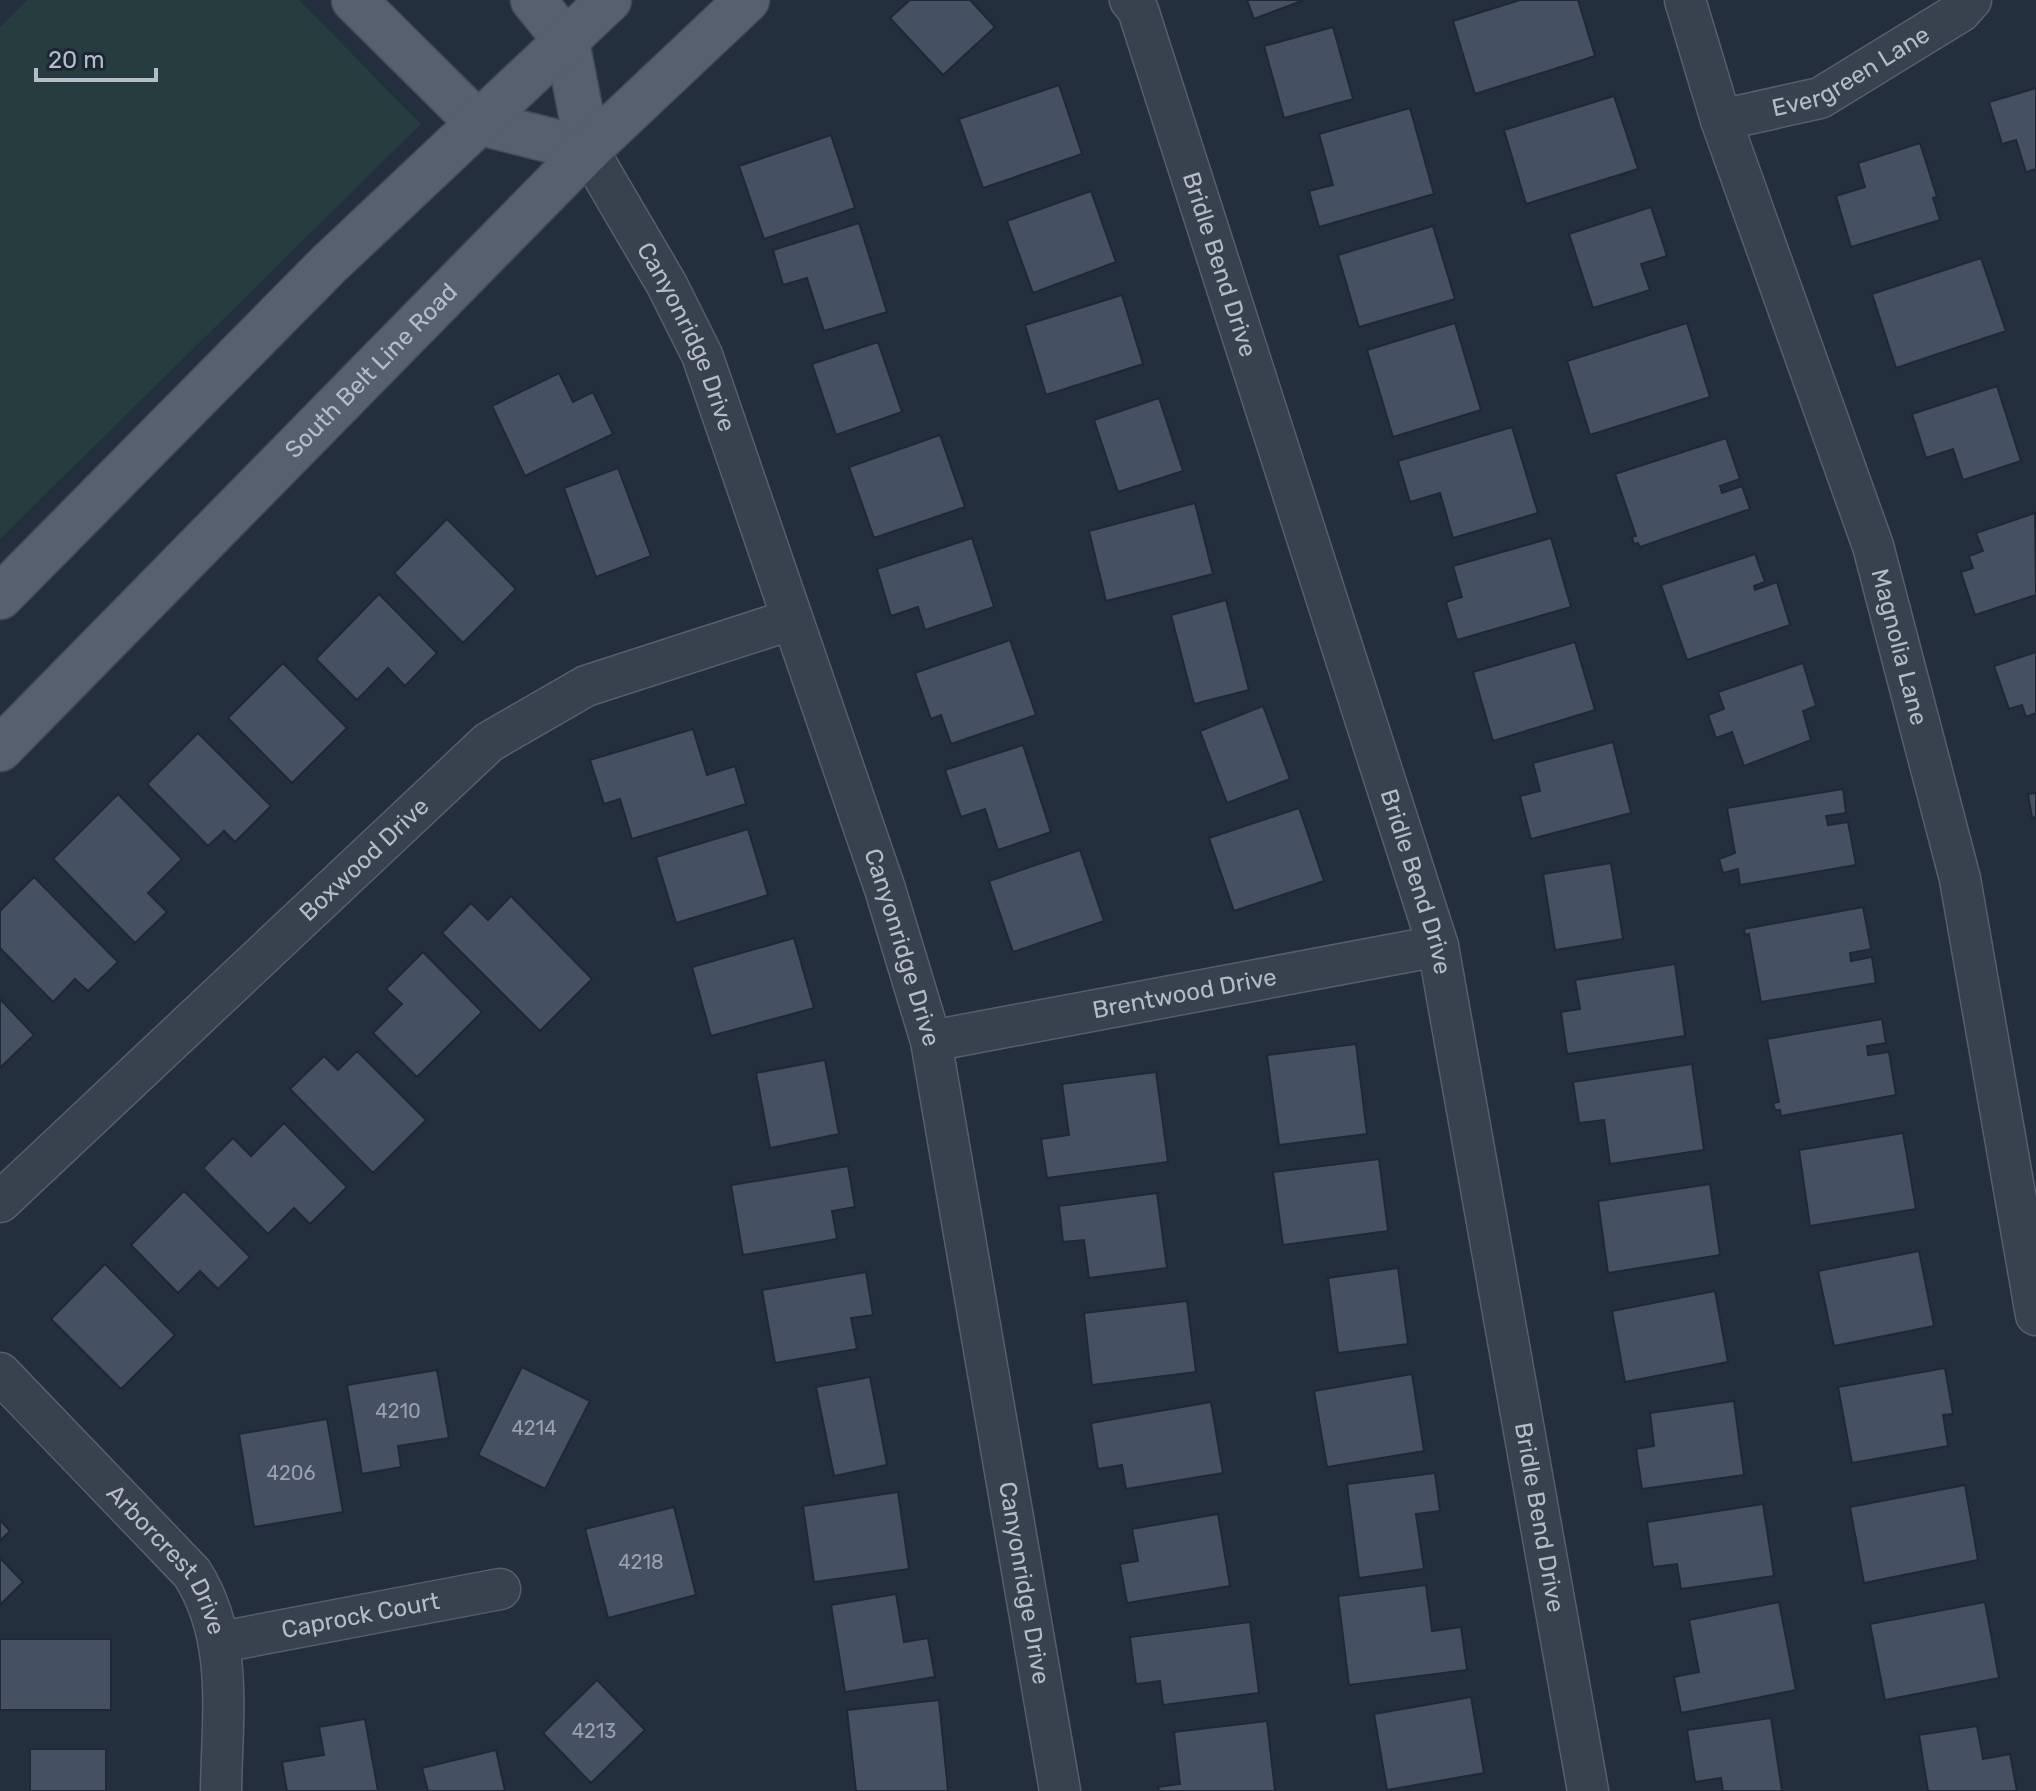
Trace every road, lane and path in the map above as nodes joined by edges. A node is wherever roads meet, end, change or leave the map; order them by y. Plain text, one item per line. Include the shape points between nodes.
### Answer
1 (354, 0) edge
2 (533, 0) edge
3 (609, 0) edge
4 (747, 0) edge
5 (1130, 0) edge
6 (1685, 0) edge
7 (1971, 0) edge
8 (567, 42) junction
9 (1721, 120) junction
10 (477, 122) junction
11 (588, 150) junction
12 (0, 597) edge
13 (790, 620) junction
14 (0, 749) edge
15 (1438, 946) junction
16 (931, 1041) junction
17 (0, 1202) edge
18 (2036, 1315) edge
19 (0, 1373) edge
20 (500, 1589) dead end
21 (221, 1642) junction
22 (221, 1791) edge
23 (1060, 1791) edge
24 (1588, 1791) edge

1 - 10 main road
2 - 8 main road
3 - 8 main road
4 - 11 main road, South Belt Line Road
5 - 15 street, Bridle Bend Drive via 1138,10
6 - 9 street, Magnolia Lane
7 - 9 street, Evergreen Lane via 1960,12 1820,98
8 - 10 main road
8 - 11 main road
9 - 18 street, Magnolia Lane via 1877,561 1960,879
10 - 11 main road
10 - 12 main road
11 - 13 street, Canyonridge Drive via 702,355
11 - 14 main road, South Belt Line Road
13 - 16 street, Canyonridge Drive via 885,889
13 - 17 street, Boxwood Drive via 586,686 489,742
15 - 16 street, Brentwood Drive
15 - 24 street, Bridle Bend Drive
16 - 23 street, Canyonridge Drive
19 - 21 street, Arborcrest Drive via 192,1573 210,1601
20 - 21 street, Caprock Court
21 - 22 street, Arborcrest Drive

